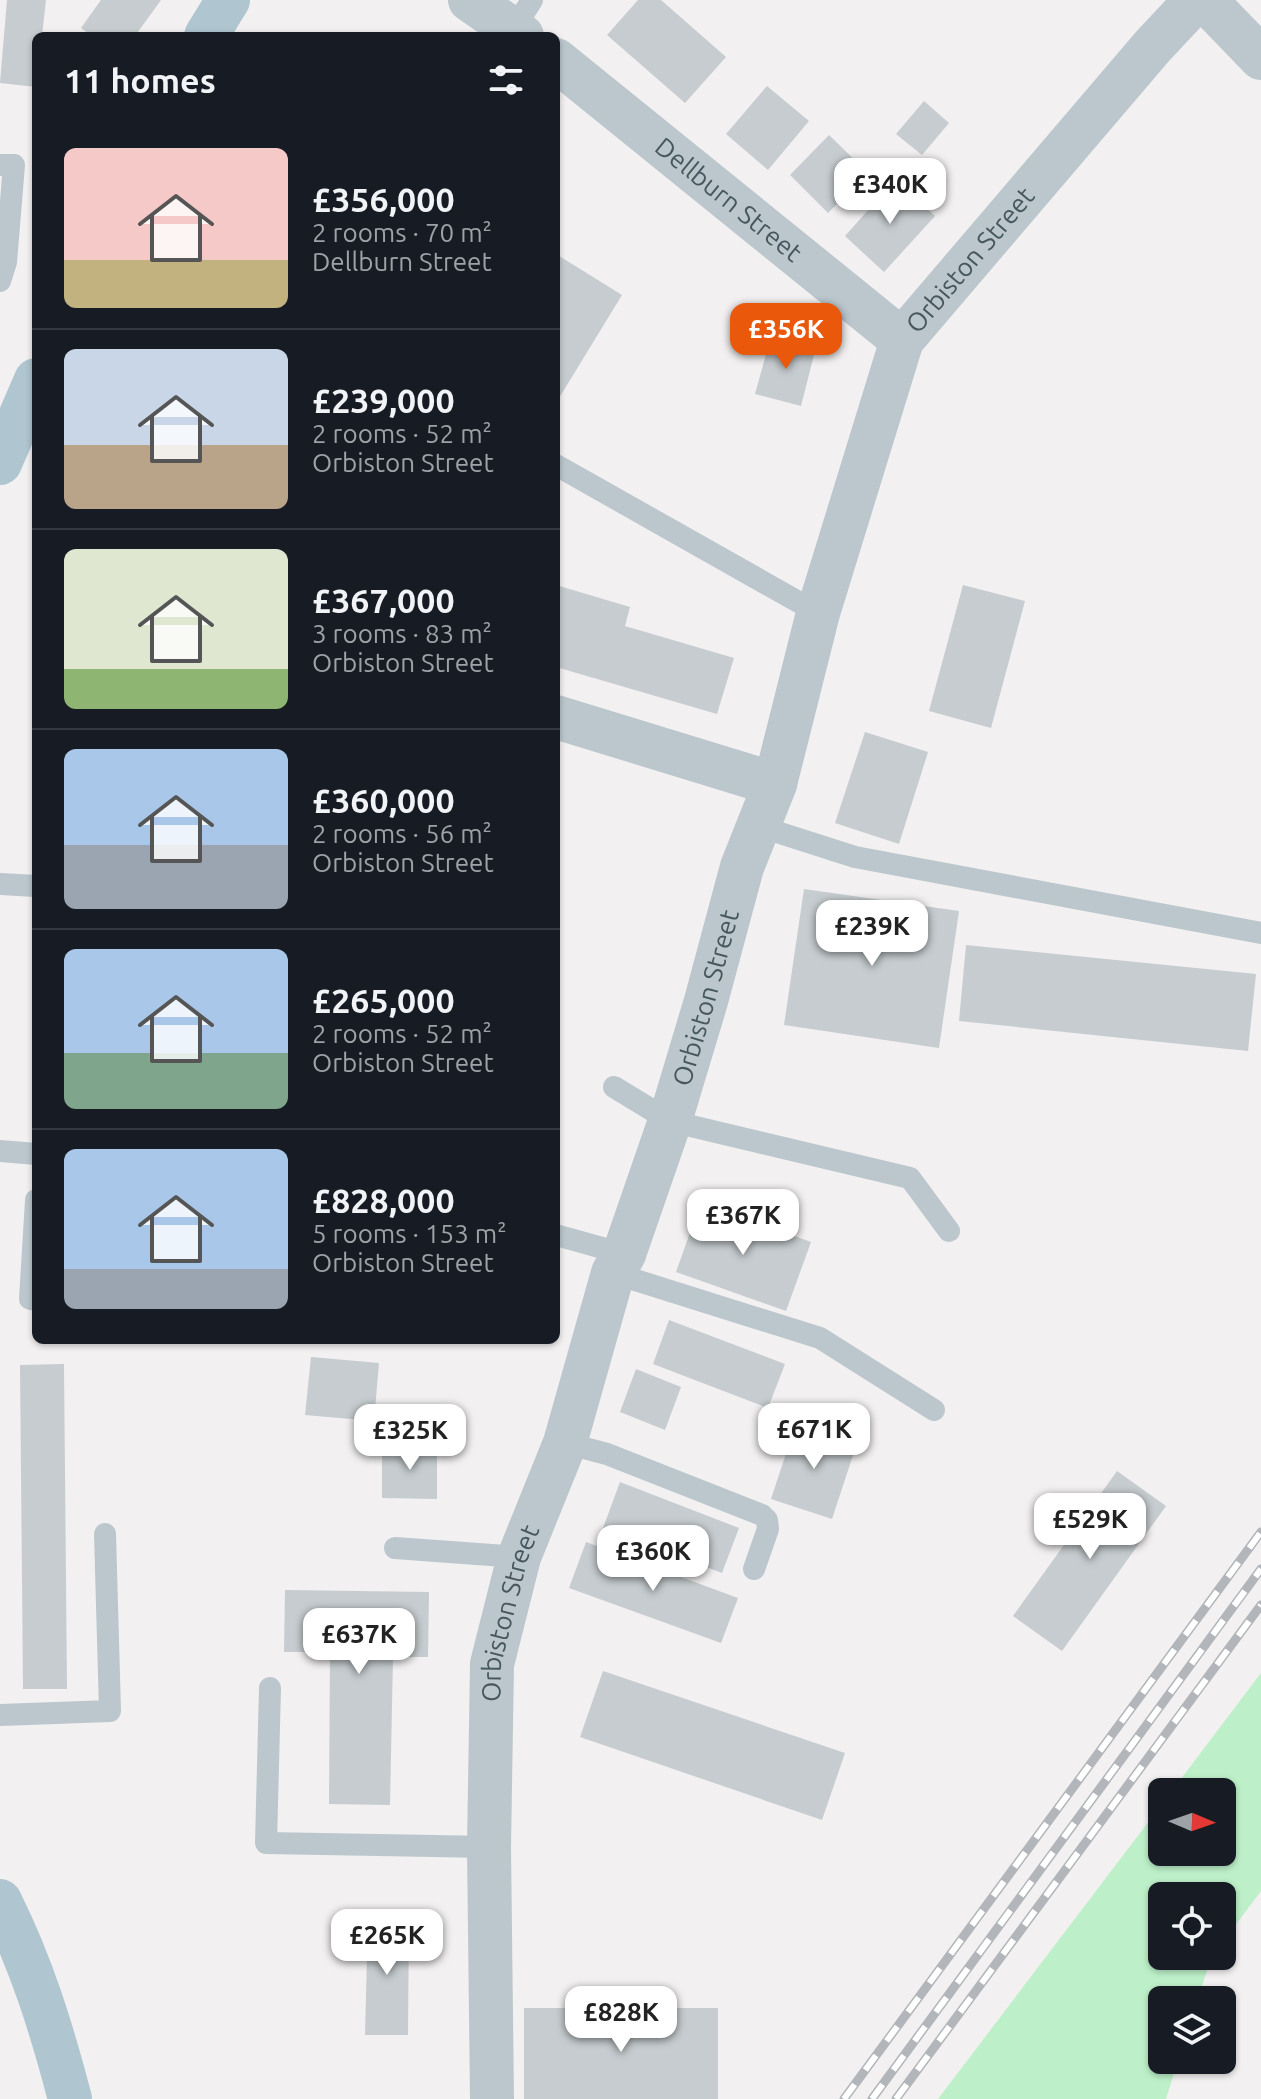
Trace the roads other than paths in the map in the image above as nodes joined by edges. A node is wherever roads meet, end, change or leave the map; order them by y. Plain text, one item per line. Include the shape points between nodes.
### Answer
1 (228, 0) edge
2 (470, 0) edge
3 (1196, 0) edge
4 (1205, 0) edge
5 (522, 22) edge
6 (208, 32) edge
7 (1261, 58) edge
8 (560, 63) edge
9 (7, 165) edge
10 (0, 281) edge
11 (902, 340) junction
12 (32, 389) edge
13 (0, 463) edge
14 (560, 467) edge
15 (818, 613) junction
16 (560, 718) edge
17 (775, 784) junction
18 (758, 826) junction
19 (0, 884) edge
20 (32, 886) edge
21 (1261, 933) edge
22 (614, 1087) dead end
23 (670, 1121) junction
24 (0, 1151) edge
25 (32, 1154) edge
26 (949, 1231) dead end
27 (560, 1237) edge
28 (619, 1263) junction
29 (32, 1266) edge
30 (32, 1299) edge
31 (934, 1410) dead end
32 (565, 1443) junction
33 (105, 1534) dead end
34 (395, 1548) dead end
35 (519, 1557) junction
36 (754, 1569) dead end
37 (270, 1688) dead end
38 (0, 1715) edge
39 (489, 1847) junction
40 (0, 1901) edge
41 (70, 2099) edge
42 (492, 2099) edge

1 - 6 main road
2 - 5 street
3 - 11 street, Orbiston Street
4 - 7 street
8 - 11 street, Dellburn Street
9 - 10 lane via 6,262
11 - 15 street, Orbiston Street
12 - 13 main road
14 - 15 lane
15 - 17 street, Orbiston Street
16 - 17 street
17 - 18 street, Orbiston Street
18 - 21 lane via 855,857
18 - 23 street, Orbiston Street
19 - 20 lane
22 - 23 lane
23 - 26 lane via 910,1178
23 - 28 street, Orbiston Street
24 - 25 lane
27 - 28 lane
28 - 31 lane via 820,1338
28 - 32 street, Orbiston Street
29 - 30 lane
32 - 35 street, Orbiston Street
32 - 36 lane via 607,1454 762,1515 768,1529
33 - 38 lane via 110,1711
34 - 35 lane
35 - 39 street, Orbiston Street via 492,1664
37 - 39 lane via 266,1843
39 - 42 street, Orbiston Street
40 - 41 main road via 50,2022

